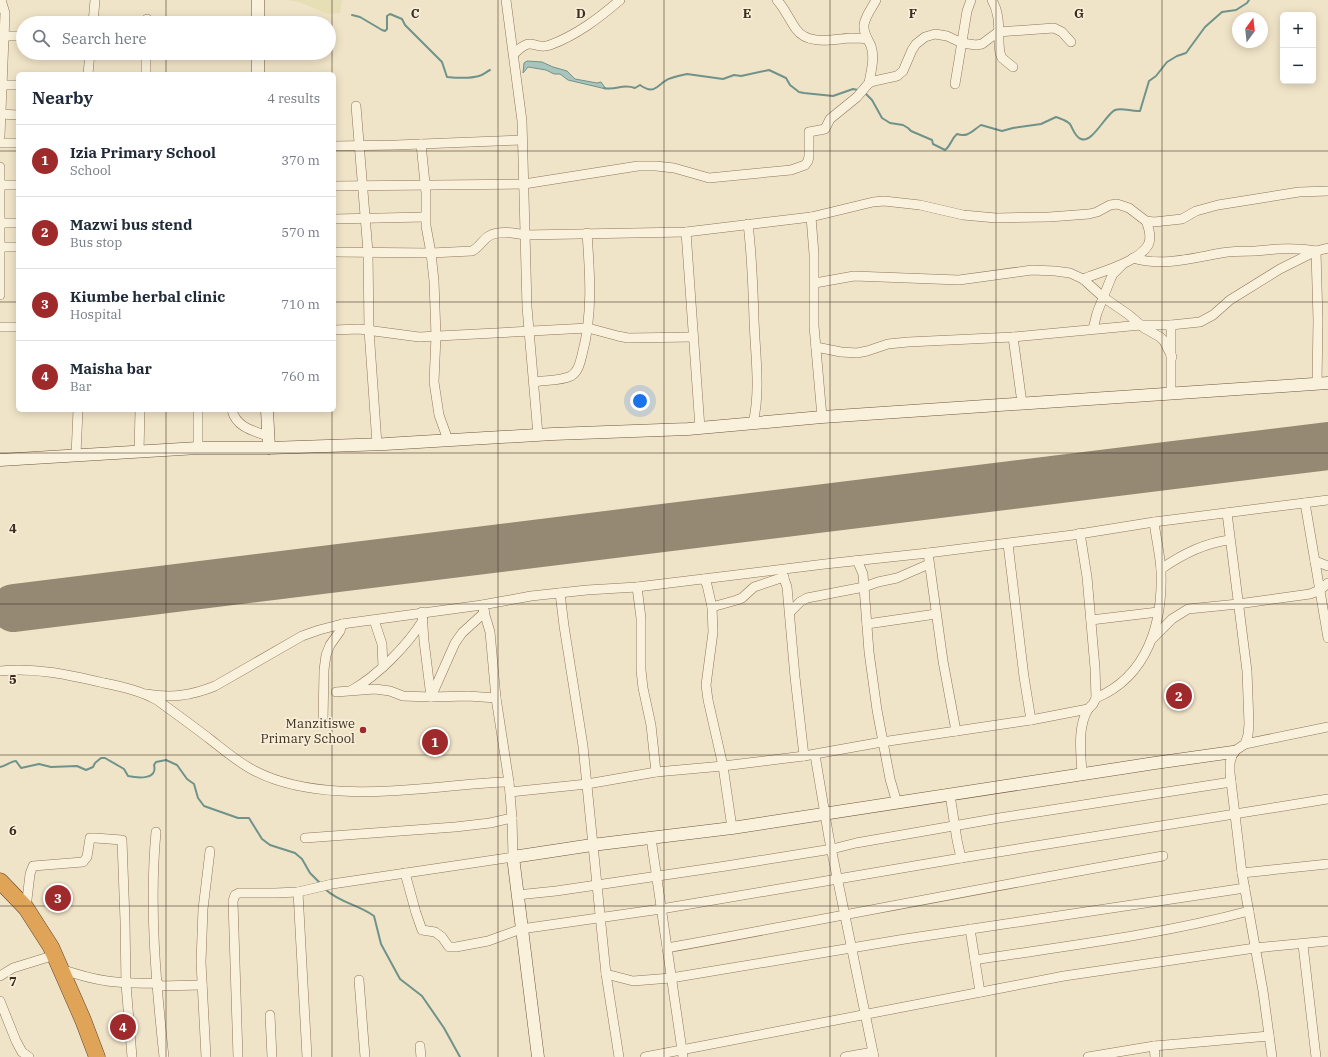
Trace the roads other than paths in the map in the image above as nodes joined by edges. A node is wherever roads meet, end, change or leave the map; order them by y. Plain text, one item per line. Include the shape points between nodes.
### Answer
1 (2, 0) edge
2 (95, 0) edge
3 (258, 0) edge
4 (506, 0) edge
5 (620, 0) edge
6 (777, 0) edge
7 (876, 0) edge
8 (971, 0) edge
9 (992, 0) edge
10 (94, 16) edge
11 (258, 16) edge
12 (998, 32) junction
13 (2, 36) edge
14 (16, 36) edge
15 (867, 39) junction
16 (1071, 42) dead end
17 (962, 43) junction
18 (514, 54) junction
19 (89, 60) edge
20 (146, 60) edge
21 (258, 60) edge
22 (1013, 67) dead end
23 (88, 72) edge
24 (146, 72) edge
25 (258, 72) edge
26 (869, 83) junction
27 (955, 84) dead end
28 (1, 85) edge
29 (16, 86) edge
30 (356, 106) dead end
31 (0, 114) edge
32 (16, 115) edge
33 (0, 136) edge
34 (522, 140) junction
35 (0, 143) edge
36 (16, 143) edge
37 (421, 144) junction
38 (360, 145) junction
39 (336, 146) edge
40 (0, 167) edge
41 (524, 184) junction
42 (0, 185) edge
43 (16, 185) edge
44 (425, 185) junction
45 (336, 186) edge
46 (362, 186) junction
47 (1328, 191) edge
48 (426, 217) junction
49 (811, 217) junction
50 (366, 218) junction
51 (336, 219) edge
52 (1146, 222) junction
53 (0, 223) edge
54 (16, 223) edge
55 (748, 224) junction
56 (686, 232) junction
57 (587, 233) junction
58 (525, 235) junction
59 (0, 247) edge
60 (16, 247) edge
61 (1328, 248) edge
62 (1316, 251) junction
63 (336, 252) edge
64 (368, 252) junction
65 (432, 253) junction
66 (1130, 260) junction
67 (0, 274) edge
68 (1113, 274) junction
69 (1083, 279) junction
70 (815, 283) junction
71 (1095, 289) junction
72 (0, 295) edge
73 (1103, 297) junction
74 (1141, 325) junction
75 (1171, 325) junction
76 (0, 327) edge
77 (16, 327) edge
78 (588, 328) junction
79 (1093, 329) junction
80 (336, 330) edge
81 (369, 330) junction
82 (530, 330) junction
83 (436, 336) junction
84 (693, 337) junction
85 (1013, 337) junction
86 (816, 347) junction
87 (1172, 357) junction
88 (534, 382) junction
89 (1322, 384) edge
90 (1171, 394) junction
91 (1022, 403) junction
92 (78, 412) edge
93 (140, 412) edge
94 (198, 412) edge
95 (233, 412) edge
96 (267, 412) edge
97 (822, 417) junction
98 (753, 423) junction
99 (700, 428) junction
100 (538, 435) junction
101 (448, 440) junction
102 (268, 442) junction
103 (377, 444) junction
104 (198, 448) junction
105 (139, 452) junction
106 (76, 455) junction
107 (0, 460) edge
108 (1328, 500) edge
109 (1305, 504) junction
110 (1227, 513) junction
111 (1154, 522) junction
112 (1080, 533) junction
113 (1229, 540) junction
114 (1008, 544) junction
115 (928, 554) junction
116 (857, 560) junction
117 (1315, 561) junction
118 (930, 564) junction
119 (1328, 566) edge
120 (1161, 570) junction
121 (783, 574) junction
122 (704, 579) junction
123 (1328, 583) edge
124 (636, 587) junction
125 (864, 587) junction
126 (1320, 590) junction
127 (560, 593) junction
128 (1238, 604) junction
129 (712, 607) junction
130 (484, 608) junction
131 (790, 612) junction
132 (1158, 612) junction
133 (936, 614) junction
134 (422, 616) junction
135 (374, 620) junction
136 (1091, 620) junction
137 (342, 624) junction
138 (867, 624) junction
139 (1153, 638) junction
140 (1328, 638) edge
141 (383, 667) junction
142 (0, 671) edge
143 (350, 691) junction
144 (336, 692) dead end
145 (146, 694) junction
146 (431, 697) junction
147 (496, 698) junction
148 (1096, 698) junction
149 (1088, 709) junction
150 (1031, 720) junction
151 (323, 721) dead end
152 (1328, 727) edge
153 (956, 731) junction
154 (882, 742) junction
155 (1245, 744) junction
156 (1233, 752) junction
157 (814, 755) junction
158 (804, 756) junction
159 (724, 766) junction
160 (656, 772) junction
161 (1082, 774) junction
162 (509, 782) junction
163 (1231, 782) junction
164 (587, 784) junction
165 (510, 792) junction
166 (950, 795) junction
167 (1328, 799) edge
168 (897, 803) junction
169 (825, 813) junction
170 (1234, 814) junction
171 (512, 818) junction
172 (955, 826) junction
173 (732, 828) junction
174 (156, 832) dead end
175 (305, 838) dead end
176 (651, 838) junction
177 (592, 845) junction
178 (832, 849) junction
179 (210, 851) dead end
180 (1163, 856) dead end
181 (512, 857) junction
182 (961, 858) junction
183 (1328, 864) edge
184 (406, 873) junction
185 (1242, 874) junction
186 (656, 876) junction
187 (837, 878) junction
188 (0, 881) edge
189 (597, 885) junction
190 (1245, 888) junction
191 (298, 892) junction
192 (517, 895) junction
193 (26, 908) junction
194 (661, 910) junction
195 (1249, 911) junction
196 (844, 915) junction
197 (600, 918) junction
198 (521, 929) junction
199 (970, 929) junction
200 (1328, 941) edge
201 (1303, 945) junction
202 (667, 948) junction
203 (1256, 948) junction
204 (851, 949) junction
205 (975, 960) junction
206 (58, 962) junction
207 (606, 974) junction
208 (0, 976) edge
209 (671, 978) junction
210 (359, 980) dead end
211 (126, 984) junction
212 (158, 984) junction
213 (202, 985) junction
214 (980, 992) junction
215 (0, 1002) edge
216 (864, 1014) junction
217 (270, 1015) dead end
218 (1269, 1036) junction
219 (420, 1046) dead end
220 (1154, 1046) junction
221 (682, 1053) edge
222 (873, 1054) edge
223 (1104, 1056) edge
224 (29, 1057) edge
225 (97, 1057) edge
226 (132, 1057) edge
227 (164, 1057) edge
228 (206, 1057) edge
229 (238, 1057) edge
230 (272, 1057) edge
231 (307, 1057) edge
232 (366, 1057) edge
233 (421, 1057) edge
234 (538, 1057) edge
235 (619, 1057) edge
236 (645, 1057) edge
237 (845, 1057) edge
238 (1088, 1057) edge
239 (1155, 1057) edge
240 (1272, 1057) edge
241 (1316, 1057) edge

1 - 13 street via 5,13
2 - 10 street
3 - 11 street
4 - 18 street
5 - 18 street via 590,25 546,46 524,44
6 - 15 street via 796,29 811,39
7 - 15 street via 865,22
8 - 17 street
9 - 12 street via 998,14
12 - 16 street via 1054,28
12 - 17 street via 982,44
12 - 22 street via 1002,58
13 - 14 street
13 - 28 street
15 - 26 street via 873,56
17 - 26 street via 935,34 925,37 916,44 898,76
17 - 27 street
18 - 34 street
19 - 23 street
20 - 24 street
21 - 25 street
26 - 41 street via 830,119 825,129 809,132 808,161 805,165 791,170 709,178 674,168 638,166
28 - 29 street
28 - 31 street
30 - 38 street
31 - 32 street
31 - 33 street
34 - 37 street
34 - 41 street
35 - 36 street
37 - 38 street
37 - 44 street
38 - 39 street
38 - 46 street
40 - 42 street
41 - 44 street
41 - 58 street
42 - 43 street
42 - 53 street
44 - 46 street
44 - 48 street
45 - 46 street
46 - 50 street
47 - 52 street via 1299,192 1196,211 1182,219
48 - 50 street
48 - 65 street
49 - 52 street via 884,201 920,205 963,216 996,218 1089,214 1117,204 1129,208
49 - 55 street
49 - 70 street
50 - 51 street
50 - 64 street
52 - 66 street via 1150,235 1148,244 1143,252
53 - 54 street
53 - 59 street
55 - 56 street
55 - 98 street via 756,357 757,398
56 - 57 street
56 - 84 street
57 - 58 street
57 - 78 street via 590,282
58 - 65 street via 494,234 472,251
58 - 82 street
59 - 60 street
59 - 67 street
61 - 62 street
62 - 66 street via 1293,248 1232,251 1161,262
62 - 75 street via 1274,272 1230,300 1206,320
62 - 89 street
63 - 64 street
64 - 65 street
64 - 81 street
65 - 83 street
66 - 68 street
66 - 69 street
67 - 72 street
68 - 71 street
68 - 73 street
69 - 70 street via 1070,273 1032,270 959,280 854,276
69 - 71 street
70 - 86 street
71 - 73 street
73 - 74 street
73 - 79 street
74 - 75 street
74 - 79 street
74 - 87 street via 1164,341
75 - 87 street
76 - 77 street
78 - 82 street
78 - 84 street via 628,338
78 - 88 street via 579,367 575,373 564,378
79 - 85 street
80 - 81 street
81 - 83 street via 405,336
81 - 103 street
82 - 83 street
82 - 88 street
83 - 101 street via 434,382 439,415
84 - 99 street
85 - 86 street via 896,343 857,353
85 - 91 street
86 - 97 street
87 - 90 street
88 - 100 street
89 - 90 street
90 - 91 street
91 - 97 street
92 - 106 street
93 - 105 street
94 - 104 street
95 - 102 street via 236,420 243,426
96 - 102 street
97 - 98 street
98 - 99 street
99 - 100 street
100 - 101 street
101 - 103 street
102 - 103 street
102 - 104 street
104 - 105 street
105 - 106 street
106 - 107 street
108 - 109 street
109 - 110 street
109 - 117 street
110 - 111 street
110 - 113 street
111 - 112 street
111 - 120 street
112 - 114 street
112 - 136 street
113 - 120 street via 1210,544 1181,556
113 - 128 street
114 - 115 street
114 - 150 street
115 - 116 street
115 - 118 street
116 - 121 street
116 - 125 street via 862,570
117 - 119 street
117 - 126 street
118 - 125 street via 897,578
118 - 133 street
120 - 132 street
121 - 122 street
121 - 129 street via 754,587 742,598
121 - 131 street
122 - 124 street
122 - 129 street
123 - 126 street
124 - 127 street
124 - 160 street via 641,618 643,688 651,726
125 - 131 street via 807,598
125 - 138 street
126 - 128 street via 1305,595
126 - 140 street
127 - 130 street via 531,596
127 - 164 street
128 - 139 street via 1188,609 1172,619
128 - 155 street via 1247,671 1248,735
129 - 159 street via 713,632 706,685
130 - 134 street
130 - 146 street via 455,643
130 - 147 street via 490,632
131 - 158 street
132 - 136 street
132 - 139 street
133 - 138 street
133 - 153 street
134 - 135 street
134 - 141 street via 410,638
134 - 146 street
135 - 137 street
135 - 141 street via 382,644
136 - 148 street
137 - 145 street via 302,636 200,692 173,697
137 - 151 street via 326,655
138 - 154 street
139 - 148 street via 1140,663 1126,680
141 - 143 street
142 - 145 street via 49,672
143 - 144 street
143 - 146 street via 384,690 403,696
145 - 162 street via 255,771 314,790 373,791
146 - 147 street
147 - 162 street
148 - 149 street
149 - 150 street
149 - 161 street via 1081,734
150 - 153 street
152 - 155 street
153 - 154 street
154 - 157 street
154 - 168 street
155 - 156 street
156 - 161 street
156 - 163 street via 1230,762
157 - 158 street
157 - 169 street
158 - 159 street
159 - 160 street
159 - 173 street
160 - 164 street
161 - 166 street
162 - 165 street
163 - 170 street
163 - 172 street
164 - 165 street
164 - 177 street
165 - 171 street
166 - 168 street
166 - 172 street
167 - 170 street
168 - 169 street
169 - 173 street
169 - 178 street
170 - 182 street
170 - 185 street
171 - 175 street via 454,827
171 - 181 street
172 - 178 street
172 - 182 street
173 - 176 street
174 - 212 street via 154,910
176 - 177 street
176 - 186 street
177 - 181 street
177 - 189 street
178 - 186 street
178 - 187 street
179 - 213 street via 203,909
180 - 196 street
181 - 184 street
181 - 192 street
182 - 187 street
183 - 185 street
184 - 191 street
184 - 198 street via 419,926 422,930 439,934 450,947 488,941
185 - 190 street
186 - 189 street
186 - 194 street
187 - 194 street
187 - 196 street
188 - 193 highway
189 - 192 street
189 - 197 street
190 - 195 street
190 - 199 street
191 - 229 street via 235,895 233,901
191 - 231 street
192 - 198 street
193 - 206 highway via 44,934
193 - 211 street via 33,866 83,862 87,857 90,838 122,840
194 - 197 street
194 - 202 street
195 - 203 street
195 - 205 street via 1094,942
196 - 202 street
196 - 204 street
197 - 198 street
197 - 207 street
198 - 234 street
199 - 204 street
199 - 205 street
200 - 201 street
201 - 203 street
201 - 241 street
202 - 209 street
203 - 214 street via 1064,976
203 - 218 street
204 - 209 street
204 - 216 street
205 - 214 street
206 - 208 street via 13,968
206 - 211 street via 89,978
206 - 225 highway
207 - 209 street via 633,982
207 - 235 street
209 - 221 street
210 - 232 street
211 - 212 street
211 - 226 street
212 - 213 street
212 - 227 street
213 - 228 street
214 - 216 street
215 - 224 street via 16,1042 22,1052
216 - 221 street
216 - 222 street
217 - 230 street
218 - 220 street
218 - 240 street
219 - 233 street
220 - 223 street
220 - 239 street
221 - 236 street
222 - 237 street
223 - 238 street

